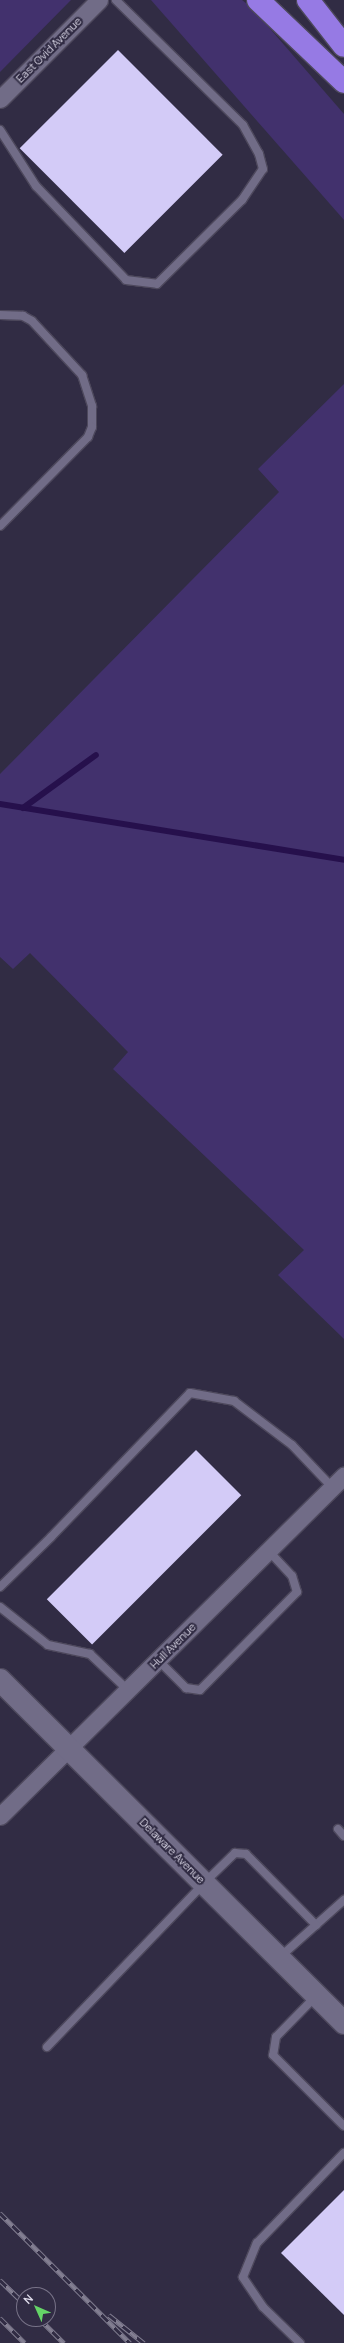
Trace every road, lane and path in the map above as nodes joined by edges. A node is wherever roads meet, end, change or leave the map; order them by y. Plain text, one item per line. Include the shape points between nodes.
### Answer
1 (99, 0) edge
2 (116, 0) edge
3 (258, 0) edge
4 (308, 0) edge
5 (344, 46) edge
6 (344, 82) edge
7 (0, 99) edge
8 (0, 130) edge
9 (0, 315) edge
10 (0, 526) edge
11 (338, 1481) edge
12 (269, 1551) junction
13 (0, 1587) edge
14 (0, 1607) edge
15 (158, 1660) junction
16 (0, 1680) edge
17 (128, 1690) junction
18 (69, 1748) junction
19 (0, 1816) edge
20 (338, 1829) dead end
21 (344, 1836) edge
22 (204, 1882) junction
23 (344, 1900) edge
24 (316, 1925) junction
25 (280, 1958) junction
26 (317, 1995) junction
27 (344, 2023) edge
28 (47, 2047) dead end
29 (344, 2126) edge
30 (344, 2153) edge
31 (300, 2343) edge

1 - 7 street, East Ovid Avenue
2 - 8 lane via 243,125 259,154 263,169 242,200 157,284 126,280 36,186
3 - 6 highway
4 - 5 highway
9 - 10 lane via 23,316 32,321 82,375 92,406 92,427 88,437
11 - 12 street, Hull Avenue
11 - 13 lane via 234,1401 190,1393 51,1538
12 - 15 street, Hull Avenue
12 - 15 lane via 292,1576 297,1592 200,1690 186,1688
14 - 17 lane via 48,1645 90,1654
15 - 17 street, Hull Avenue
16 - 18 main road, Delaware Avenue
17 - 18 street, Hull Avenue
18 - 19 street, Hull Avenue
18 - 22 main road, Delaware Avenue
20 - 21 lane
22 - 24 lane via 234,1853 246,1854
22 - 25 main road, Delaware Avenue
22 - 28 lane
23 - 24 lane
24 - 25 lane
25 - 26 main road, Delaware Avenue
26 - 27 main road, Delaware Avenue
26 - 29 lane via 276,2037 273,2055
30 - 31 lane via 256,2243 243,2277 263,2307

